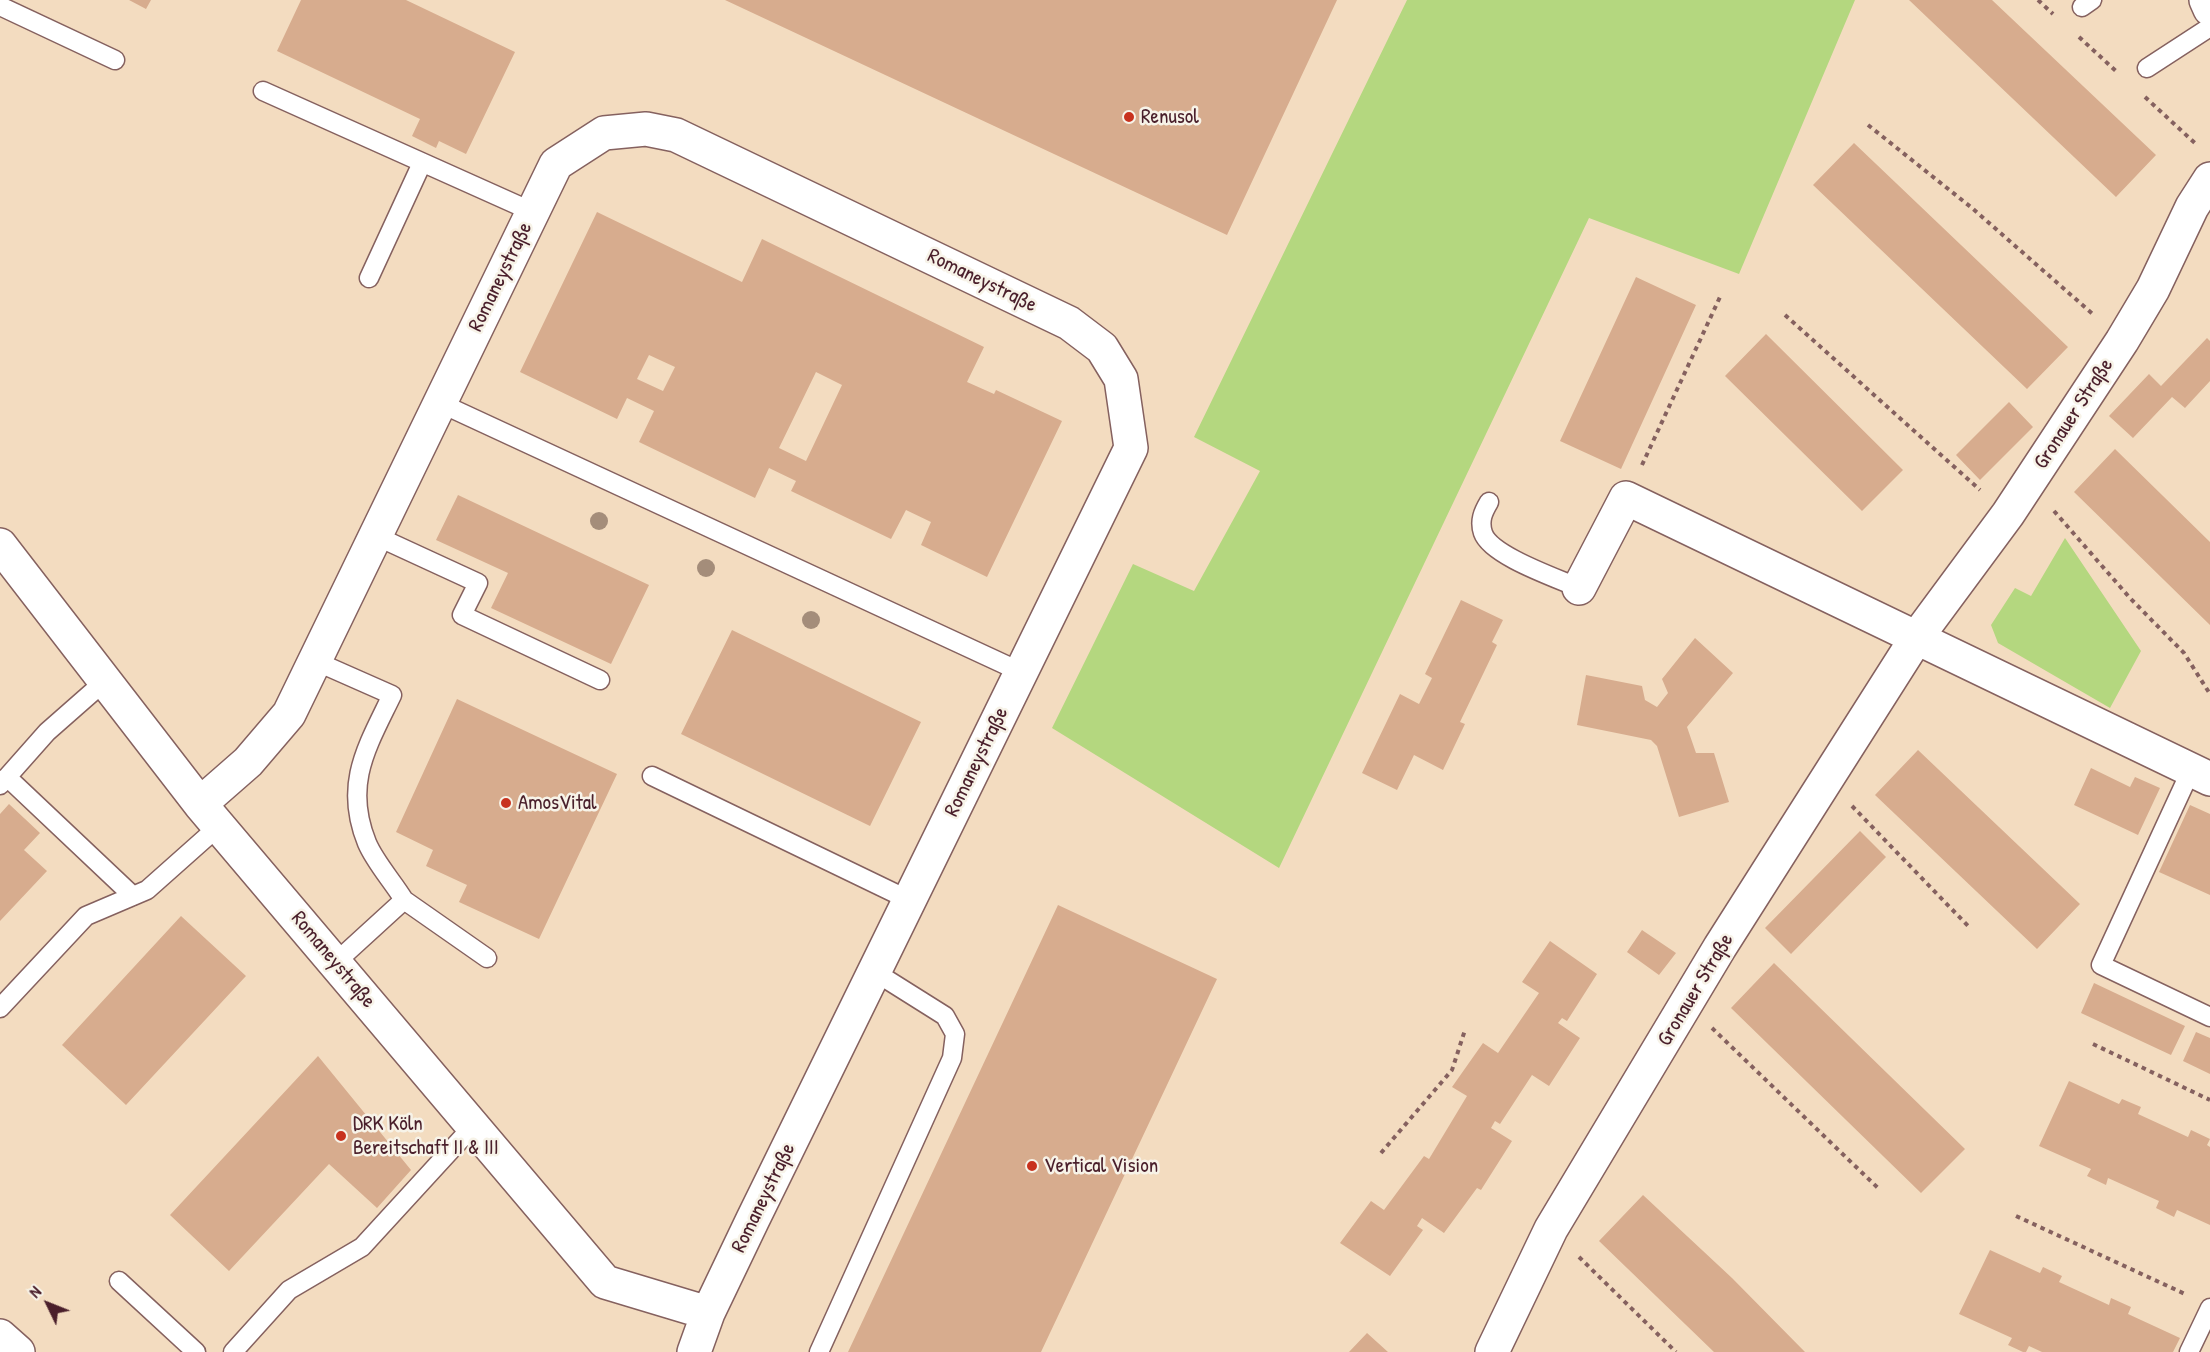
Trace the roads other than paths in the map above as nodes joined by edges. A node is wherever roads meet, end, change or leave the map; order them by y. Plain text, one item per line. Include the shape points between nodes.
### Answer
1 (2206, 0) edge
2 (0, 6) edge
3 (2210, 9) edge
4 (2210, 27) edge
5 (115, 60) dead end
6 (2147, 68) dead end
7 (263, 91) dead end
8 (422, 163) junction
9 (2210, 179) edge
10 (533, 212) junction
11 (369, 278) dead end
12 (440, 403) junction
13 (1489, 502) dead end
14 (375, 536) junction
15 (0, 545) edge
16 (1579, 588) joint
17 (1917, 637) junction
18 (315, 661) junction
19 (1021, 672) junction
20 (600, 680) dead end
21 (105, 681) junction
22 (2200, 774) edge
23 (652, 776) dead end
24 (3, 781) edge
25 (209, 815) junction
26 (133, 896) junction
27 (404, 900) junction
28 (909, 900) junction
29 (487, 958) dead end
30 (335, 963) junction
31 (875, 972) junction
32 (0, 1008) edge
33 (2210, 1017) edge
34 (473, 1126) junction
35 (119, 1281) dead end
36 (2210, 1308) edge
37 (708, 1313) junction
38 (0, 1335) edge
39 (18, 1352) edge
40 (196, 1352) edge
41 (233, 1352) edge
42 (694, 1352) edge
43 (819, 1352) edge
44 (1492, 1352) edge
45 (2189, 1352) edge

1 - 3 street
2 - 5 lane
4 - 6 lane
7 - 8 lane
8 - 10 lane
8 - 11 lane
9 - 17 street, Gronauer Straße via 2122,341 2016,501
10 - 12 street, Romaneystraße
10 - 19 street, Romaneystraße via 556,164 604,133 646,129 676,135 1069,323 1102,348 1121,379 1131,448
12 - 14 street, Romaneystraße
12 - 19 lane
13 - 16 lane via 1481,516 1482,532 1489,543
14 - 18 street, Romaneystraße
14 - 20 lane via 478,583 462,615
15 - 21 street, Romaneystraße
16 - 17 street via 1626,498
17 - 22 street
17 - 44 street, Gronauer Straße via 1720,947 1551,1229
18 - 25 street, Romaneystraße via 289,714
18 - 27 lane via 392,695 359,767 356,797 367,843
19 - 28 street, Romaneystraße
21 - 24 lane via 47,732
21 - 25 street, Romaneystraße
22 - 33 lane via 2101,965
23 - 28 lane
24 - 26 lane
25 - 26 lane via 147,890
25 - 30 street, Romaneystraße
26 - 32 lane via 86,916
27 - 29 lane
27 - 30 lane
28 - 31 street, Romaneystraße
30 - 34 street, Romaneystraße
31 - 37 street, Romaneystraße
31 - 43 lane via 945,1016 956,1034 952,1058
34 - 37 street, Romaneystraße via 605,1282
34 - 41 lane via 362,1247 289,1290
35 - 40 lane
36 - 45 lane
37 - 42 street, Romaneystraße
38 - 39 street

